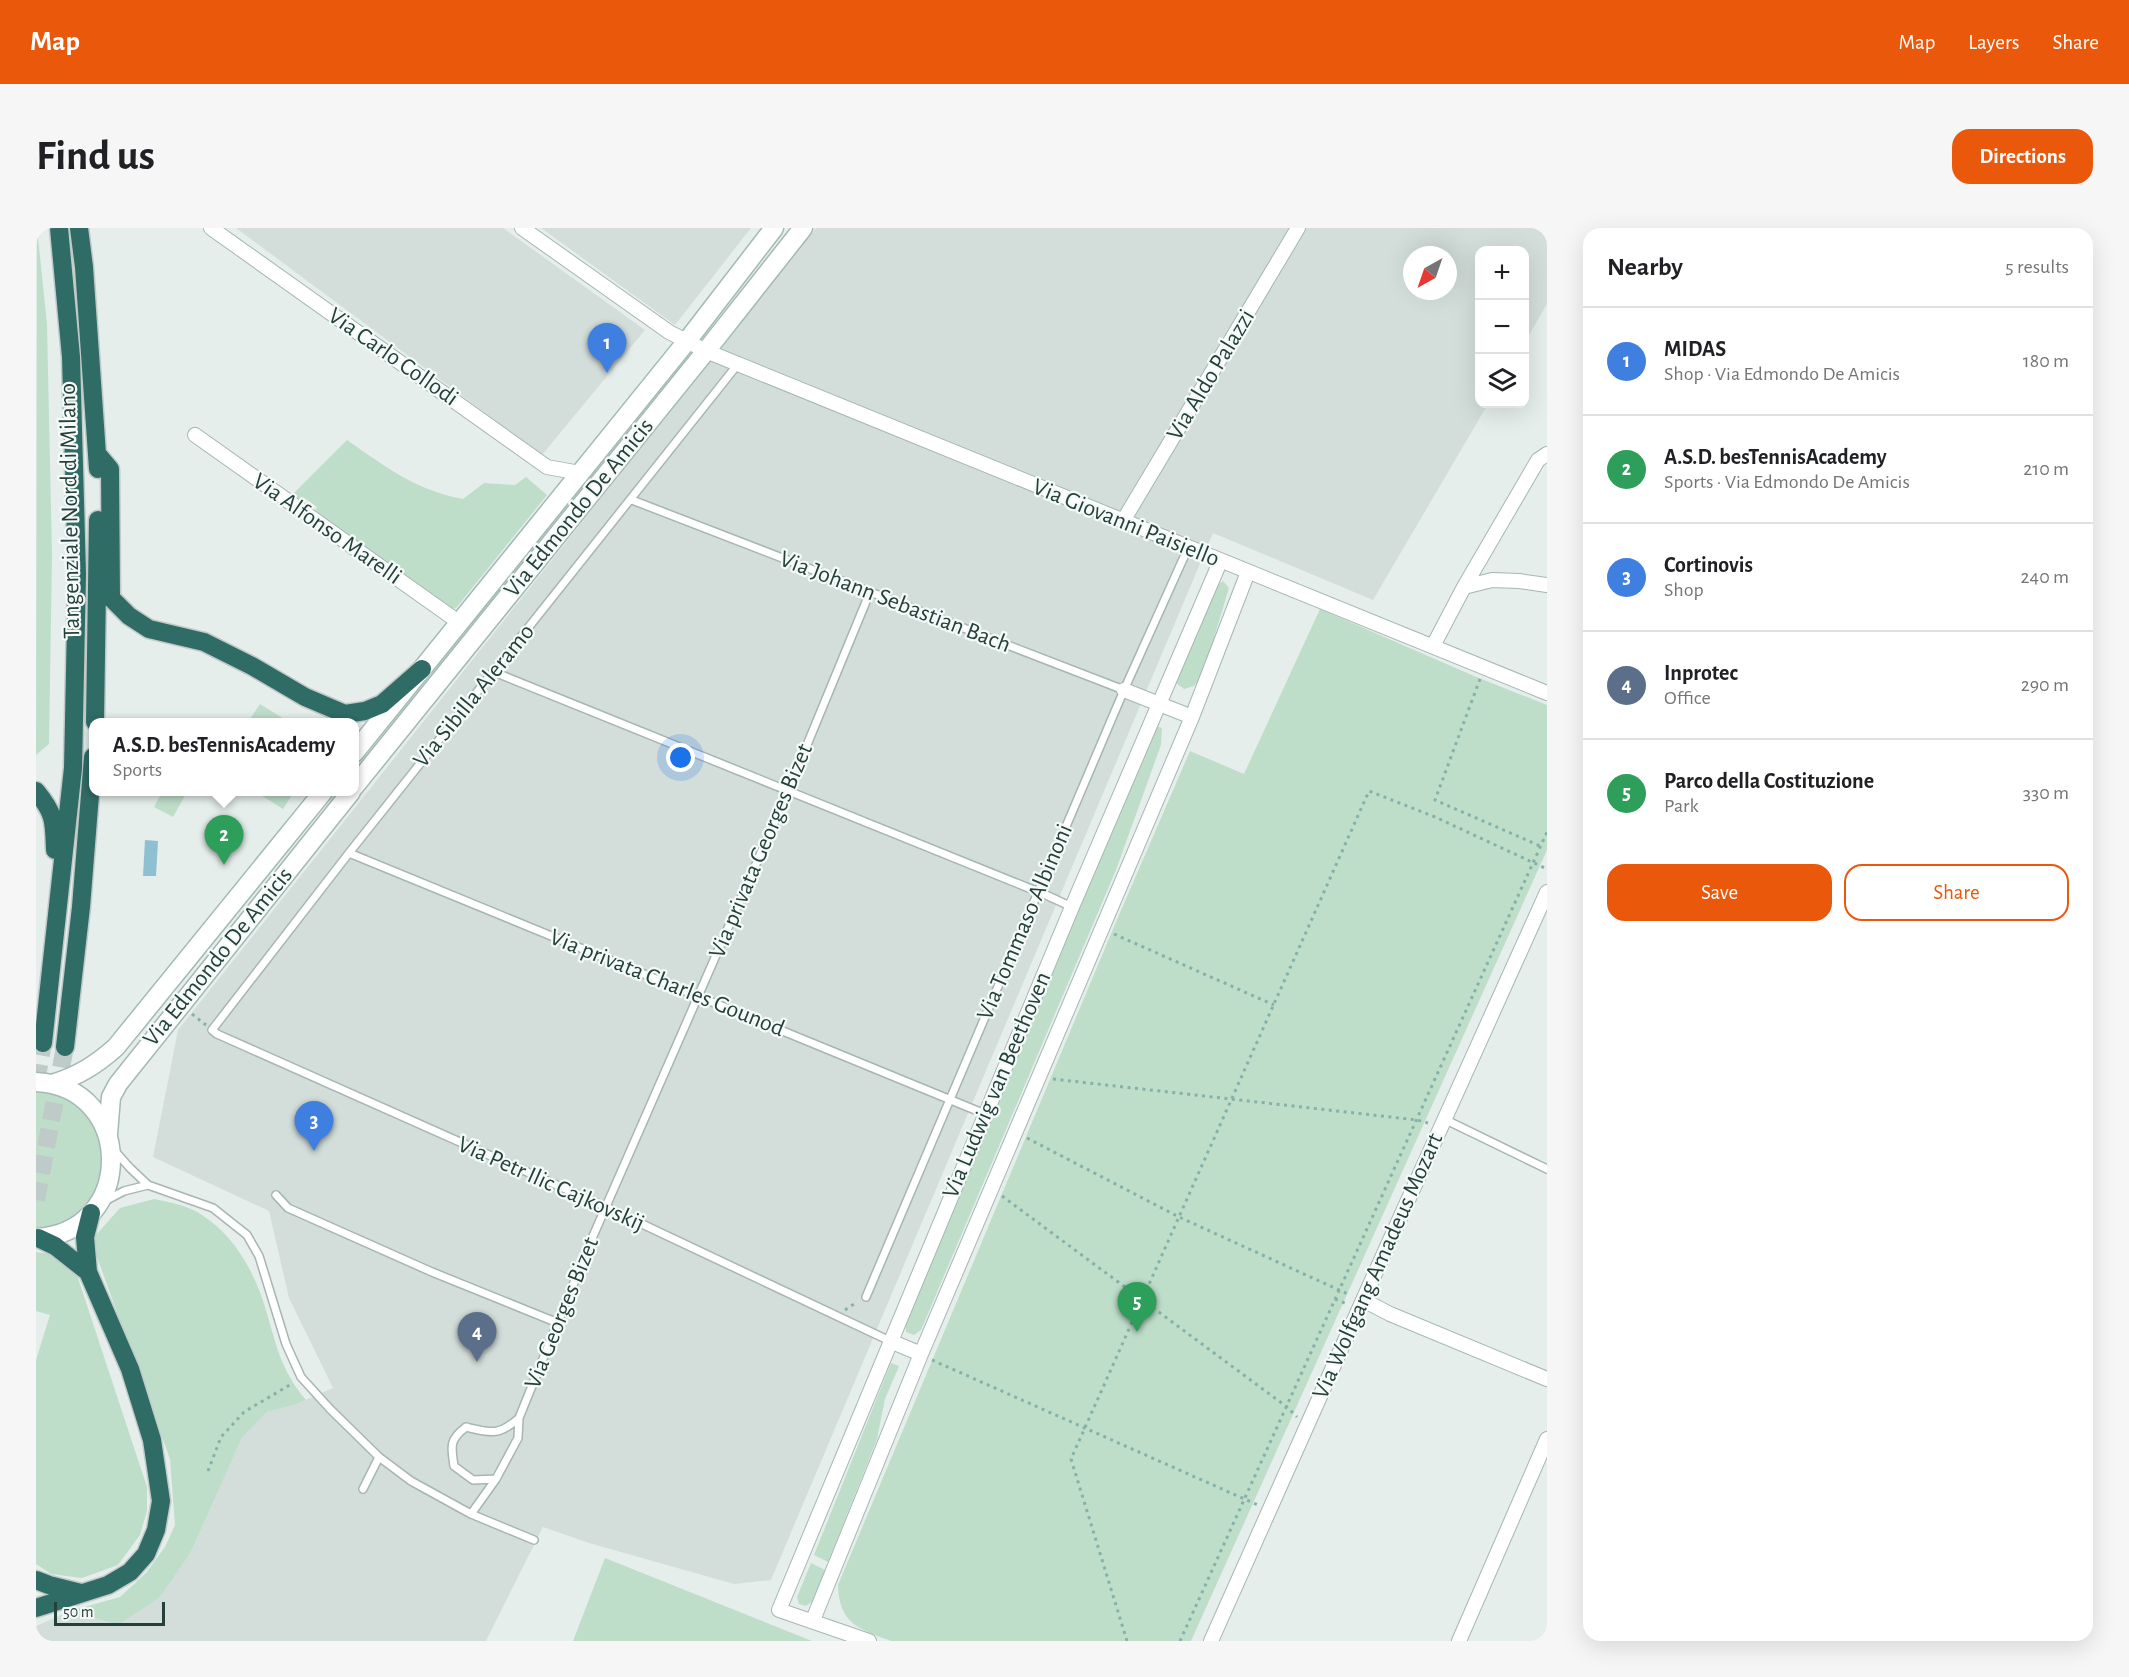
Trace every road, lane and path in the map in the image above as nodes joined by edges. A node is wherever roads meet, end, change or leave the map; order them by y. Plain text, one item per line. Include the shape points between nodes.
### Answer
1 (59, 228) edge
2 (79, 228) edge
3 (212, 228) edge
4 (522, 228) edge
5 (774, 228) edge
6 (802, 228) edge
7 (1298, 228) edge
8 (687, 341) junction
9 (706, 351) junction
10 (738, 364) junction
11 (195, 435) dead end
12 (1547, 453) edge
13 (99, 456) junction
14 (580, 473) junction
15 (632, 500) junction
16 (1124, 521) junction
17 (1188, 548) junction
18 (1220, 562) junction
19 (1248, 572) junction
20 (1547, 585) edge
21 (1464, 587) junction
22 (870, 592) junction
23 (460, 623) junction
24 (1433, 646) junction
25 (1484, 668) junction
26 (422, 669) junction
27 (494, 672) junction
28 (1124, 690) junction
29 (1547, 693) edge
30 (1158, 703) junction
31 (1192, 717) junction
32 (95, 718) edge
33 (359, 747) edge
34 (359, 781) edge
35 (36, 791) edge
36 (788, 791) junction
37 (90, 796) edge
38 (320, 796) edge
39 (348, 796) edge
40 (1547, 832) edge
41 (1540, 846) junction
42 (349, 853) junction
43 (1533, 863) junction
44 (1547, 869) edge
45 (1038, 892) junction
46 (1547, 892) edge
47 (1072, 907) junction
48 (1102, 928) junction
49 (56, 929) junction
50 (699, 996) junction
51 (179, 1005) junction
52 (1274, 1005) junction
53 (212, 1030) junction
54 (43, 1043) tunnel mouth
55 (65, 1047) tunnel mouth
56 (1040, 1075) junction
57 (44, 1083) edge
58 (950, 1099) junction
59 (1232, 1099) junction
60 (985, 1114) junction
61 (1417, 1120) junction
62 (1443, 1123) junction
63 (1015, 1132) junction
64 (109, 1140) junction
65 (1547, 1169) edge
66 (148, 1185) junction
67 (991, 1188) junction
68 (276, 1195) dead end
69 (606, 1207) junction
70 (94, 1209) junction
71 (1179, 1217) junction
72 (37, 1238) edge
73 (87, 1272) junction
74 (1339, 1289) junction
75 (866, 1297) joint
76 (1143, 1299) junction
77 (1363, 1300) junction
78 (836, 1316) junction
79 (558, 1323) junction
80 (890, 1341) junction
81 (921, 1354) junction
82 (301, 1377) junction
83 (1547, 1379) edge
84 (1287, 1407) junction
85 (519, 1418) junction
86 (1307, 1426) junction
87 (1084, 1429) junction
88 (1547, 1439) edge
89 (379, 1457) junction
90 (208, 1471) dead end
91 (496, 1479) junction
92 (363, 1489) dead end
93 (1246, 1499) junction
94 (1270, 1511) junction
95 (471, 1514) junction
96 (534, 1540) dead end
97 (36, 1580) edge
98 (83, 1593) junction
99 (36, 1608) edge
100 (813, 1620) junction
101 (869, 1641) edge
102 (1127, 1641) edge
103 (1180, 1641) edge
104 (1211, 1641) edge
105 (1459, 1641) edge

1 - 49 highway, Tangenziale Nord di Milano via 71,357 77,574 73,768
2 - 13 highway, Tangenziale Nord di Milano
3 - 14 street, Via Carlo Collodi via 547,467
4 - 8 street, Via Giovanni Paisiello
5 - 8 main road, Via Edmondo De Amicis
6 - 9 main road, Via Edmondo De Amicis
7 - 16 street, Via Aldo Palazzi
8 - 9 street, Via Giovanni Paisiello
8 - 14 main road, Via Edmondo De Amicis
9 - 10 street, Via Giovanni Paisiello
9 - 34 main road, Via Edmondo De Amicis
10 - 15 lane, Via Sibilla Aleramo
10 - 16 street, Via Giovanni Paisiello
11 - 23 street, Via Alfonso Marelli
12 - 21 street via 1538,460
13 - 26 highway via 110,469 111,598 129,616 149,629 204,642 305,697 345,714 382,704
13 - 32 highway, Tangenziale Nord di Milano
14 - 23 main road, Via Edmondo De Amicis
15 - 22 lane, Via Johann Sebastian Bach
15 - 27 lane, Via Sibilla Aleramo
16 - 17 street, Via Giovanni Paisiello
17 - 18 street, Via Giovanni Paisiello
17 - 28 lane, Via Tommaso Albinoni
18 - 19 street, Via Giovanni Paisiello
18 - 30 street, Via Ludwig van Beethoven
19 - 24 street, Via Giovanni Paisiello
19 - 31 street, Via Ludwig van Beethoven
20 - 21 street via 1492,580
21 - 24 street
22 - 28 lane, Via Johann Sebastian Bach
22 - 36 lane, Via privata Georges Bizet
23 - 26 main road, Via Edmondo De Amicis
24 - 25 street, Via Giovanni Paisiello
25 - 29 street, Via Giovanni Paisiello
25 - 41 path via 1435,800
26 - 33 main road, Via Edmondo De Amicis
27 - 36 lane
27 - 42 lane, Via Sibilla Aleramo
28 - 30 street, Via Johann Sebastian Bach
28 - 45 lane, Via Tommaso Albinoni
30 - 31 street, Via Johann Sebastian Bach
30 - 47 street, Via Ludwig van Beethoven
31 - 48 street, Via Ludwig van Beethoven
35 - 49 highway via 54,820 51,912
36 - 45 lane
36 - 50 lane, Via privata Georges Bizet
37 - 55 highway
38 - 57 main road, Via Edmondo De Amicis via 116,1047 73,1078
39 - 51 main road, Via Edmondo De Amicis
40 - 41 path
41 - 43 path
42 - 50 lane, Via privata Charles Gounod
42 - 53 lane, Via Sibilla Aleramo
43 - 44 path
43 - 52 path via 1369,791
43 - 61 path
45 - 47 lane
45 - 58 lane, Via Tommaso Albinoni
46 - 62 street, Via Wolfgang Amadeus Mozart
47 - 60 street, Via Ludwig van Beethoven
48 - 52 path
48 - 56 street, Via Ludwig van Beethoven
49 - 54 highway, Tangenziale Nord di Milano
50 - 58 lane, Via privata Charles Gounod
50 - 69 lane, Via privata Georges Bizet
51 - 53 path
51 - 64 main road, Via Edmondo De Amicis via 111,1097
52 - 59 path
53 - 69 lane, Via Petr Ilic Cajkovskij
56 - 59 path
56 - 63 street, Via Ludwig van Beethoven
57 - 64 main road via 71,1091 93,1108
58 - 60 lane, Via privata Charles Gounod
58 - 75 lane, Via Tommaso Albinoni
59 - 61 path
59 - 71 path
60 - 80 street, Via Ludwig van Beethoven
61 - 62 path
61 - 74 path
62 - 65 lane
62 - 77 street, Via Wolfgang Amadeus Mozart
63 - 67 street, Via Ludwig van Beethoven
63 - 71 path
64 - 66 lane via 120,1158
64 - 70 main road, Via Edmondo De Amicis via 111,1171 104,1194
66 - 70 lane via 124,1191
66 - 82 lane via 213,1208 247,1235 259,1256 286,1344
67 - 76 path
67 - 81 street, Via Ludwig van Beethoven
68 - 79 lane via 288,1208
69 - 78 lane, Via Petr Ilic Cajkovskij
69 - 79 lane, Via Georges Bizet
70 - 72 main road via 68,1230
70 - 73 highway via 85,1237
71 - 74 path
71 - 76 path
72 - 73 highway via 55,1246
73 - 98 highway via 136,1389 152,1440 161,1501 156,1530 146,1554 130,1572
74 - 77 path
74 - 84 path
75 - 78 path
76 - 84 path
76 - 87 path
77 - 83 street
77 - 86 street, Via Wolfgang Amadeus Mozart
78 - 80 lane, Via Petr Ilic Cajkovskij
79 - 85 lane, Via Georges Bizet
80 - 81 street
80 - 100 street, Via Ludwig van Beethoven via 779,1610
81 - 87 path
81 - 100 street, Via Ludwig van Beethoven
82 - 89 lane
82 - 90 path via 244,1412 221,1437
84 - 86 path
84 - 93 path
85 - 91 lane, Via Georges Bizet via 518,1438
85 - 91 lane, Via Georges Bizet via 506,1430 491,1433 466,1427 451,1445 453,1466 473,1480
86 - 94 street, Via Wolfgang Amadeus Mozart
87 - 93 path
87 - 102 path via 1071,1459
88 - 105 street
89 - 92 lane
89 - 95 lane via 411,1481
91 - 95 lane
93 - 94 path
93 - 103 path
94 - 104 street, Via Wolfgang Amadeus Mozart
95 - 96 lane
97 - 98 highway
98 - 99 highway
100 - 101 street

